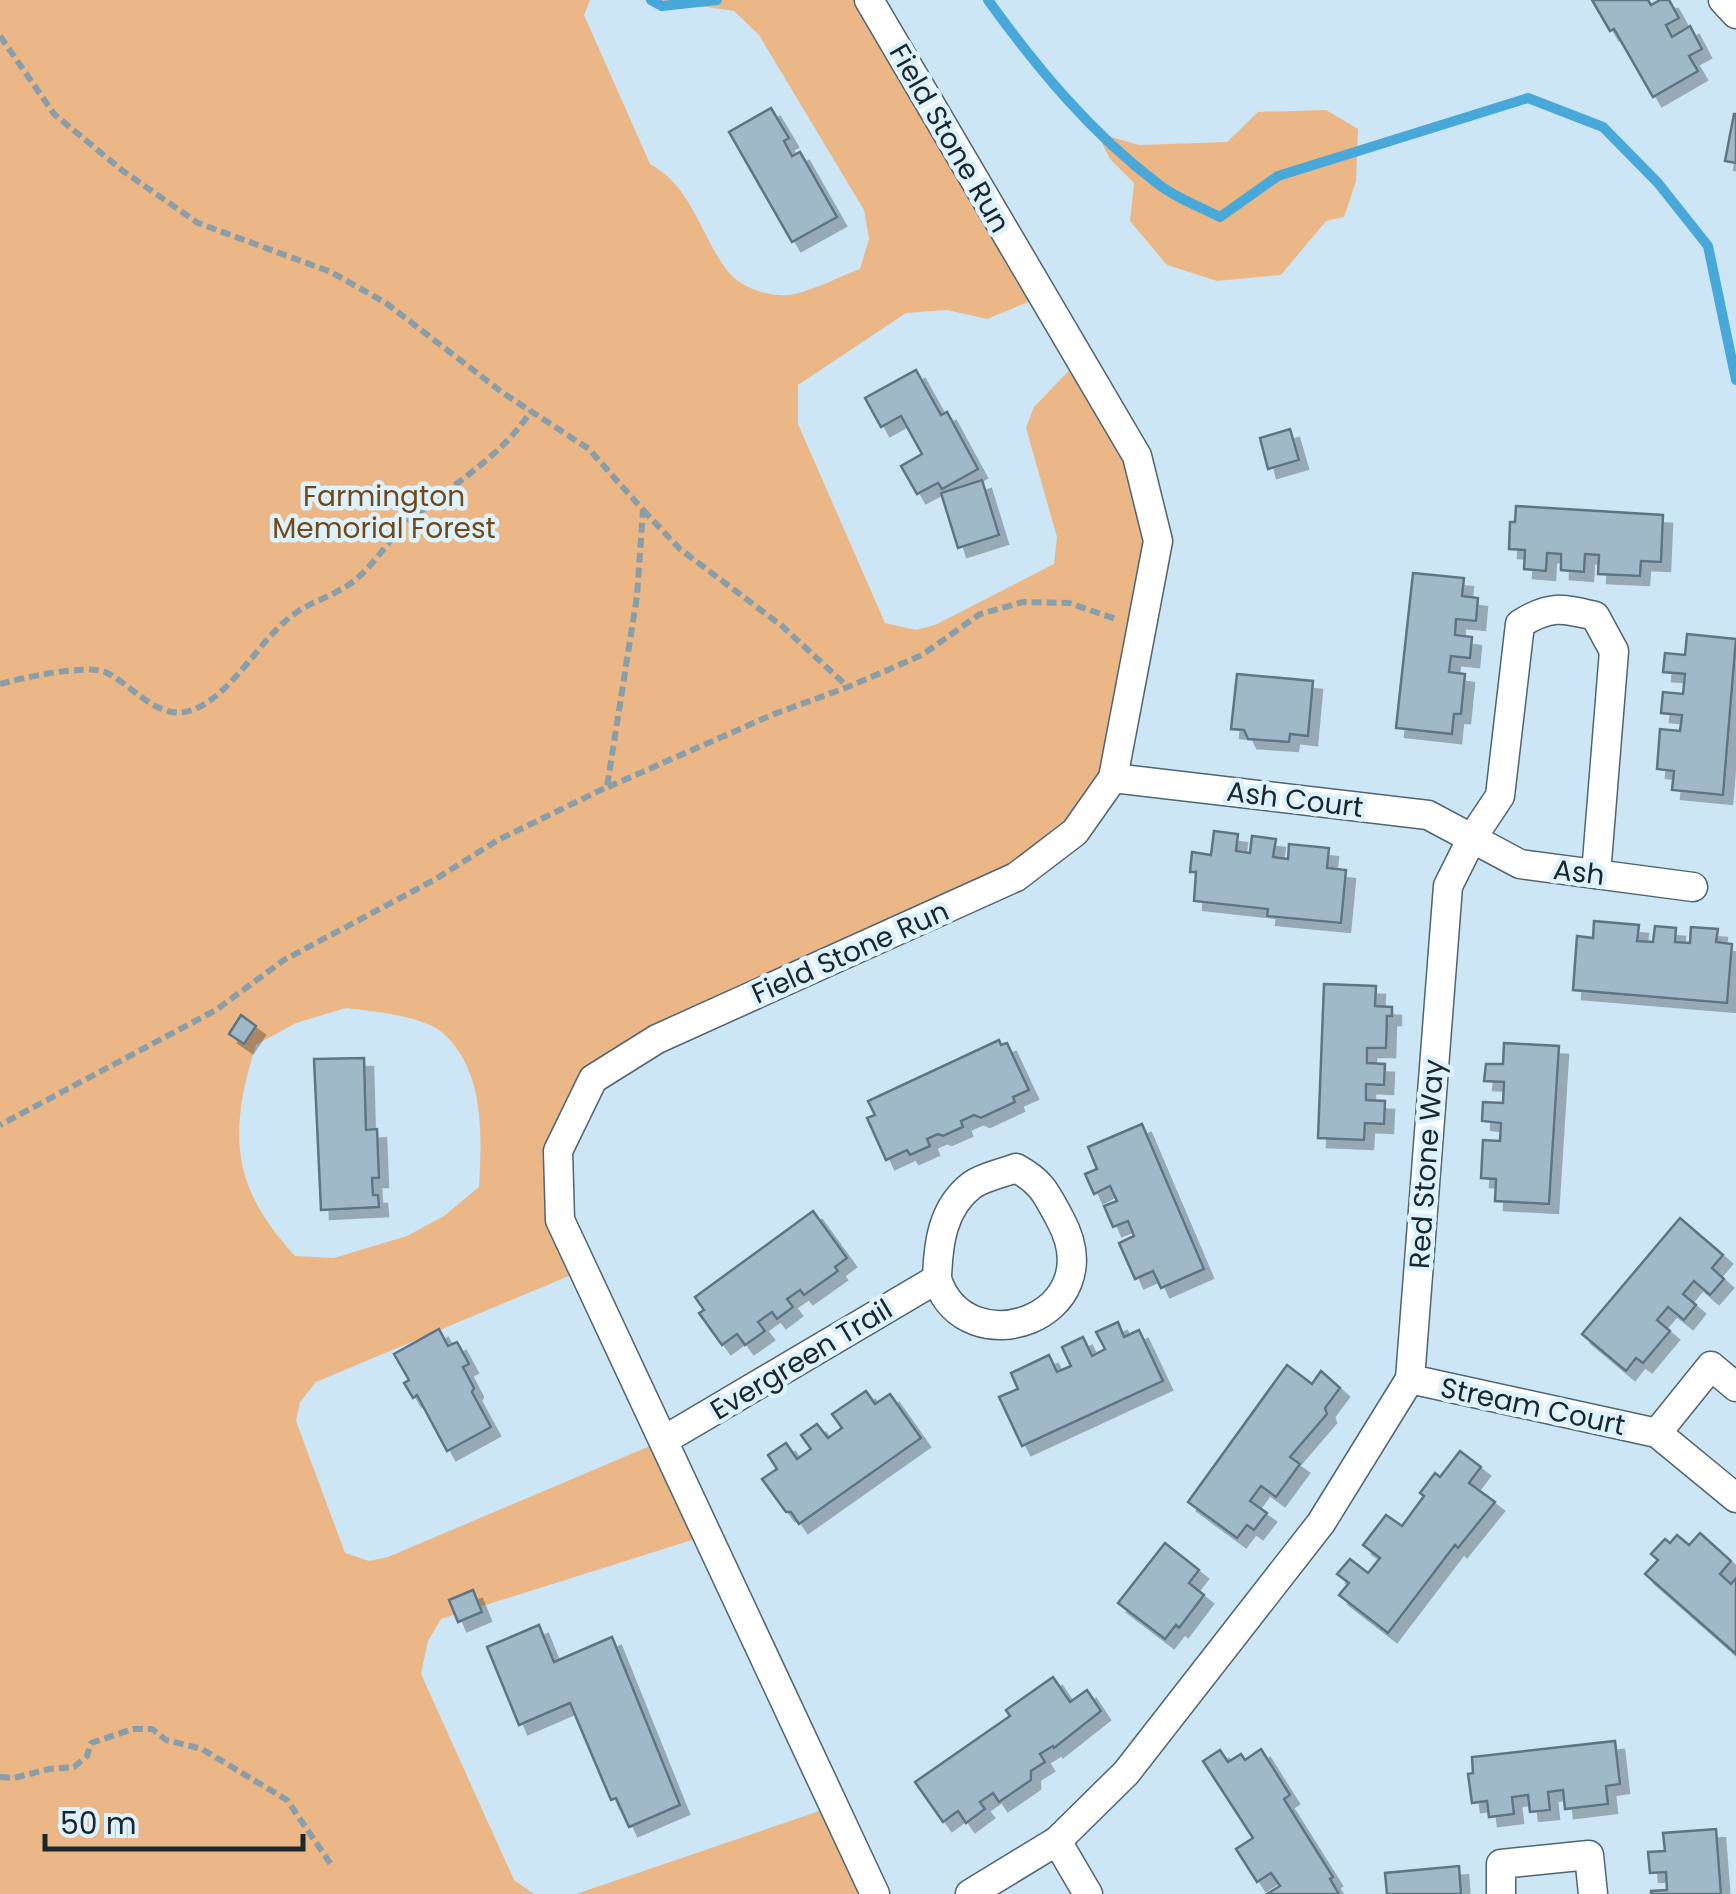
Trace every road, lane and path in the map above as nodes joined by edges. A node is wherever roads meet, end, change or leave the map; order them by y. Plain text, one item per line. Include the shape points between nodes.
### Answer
1 (869, 0) edge
2 (1723, 0) edge
3 (1736, 14) edge
4 (0, 36) edge
5 (531, 412) junction
6 (642, 510) junction
7 (1142, 628) junction
8 (0, 684) edge
9 (848, 687) junction
10 (1113, 778) junction
11 (606, 788) junction
12 (1472, 838) junction
13 (1596, 874) junction
14 (1693, 886) dead end
15 (0, 1124) edge
16 (938, 1279) junction
17 (1410, 1380) junction
18 (1736, 1387) edge
19 (1657, 1433) junction
20 (664, 1440) junction
21 (1736, 1498) edge
22 (0, 1777) edge
23 (1056, 1842) junction
24 (332, 1866) dead end
25 (875, 1894) edge
26 (970, 1894) edge
27 (1088, 1894) edge
28 (1501, 1894) edge
29 (1593, 1894) edge

1 - 7 street, Field Stone Run via 1137,456 1158,541
2 - 3 street
4 - 5 path via 54,114 123,171 198,223 331,272 386,303
5 - 6 path via 589,449
5 - 8 path via 489,460 403,528 351,583 298,608 214,700 182,713 151,704 102,670 36,674
6 - 9 path
6 - 11 path via 637,596
7 - 9 path via 1079,605 1024,602 980,614 922,655
7 - 10 street, Field Stone Run
9 - 11 path
10 - 12 street, Ash Court via 1428,815
10 - 20 street, Field Stone Run via 1074,832 1016,878 657,1039 593,1079 558,1151 560,1220
11 - 15 path via 498,840 284,960 216,1010
12 - 13 street, Ash via 1520,864
12 - 13 street, Red Stone Way via 1500,796 1520,624 1560,607 1595,616 1614,651
12 - 17 street, Red Stone Way via 1448,886
13 - 14 street, Ash
16 - 16 street via 946,1216 972,1184 1016,1168 1039,1180 1074,1257 1058,1303 998,1327 968,1320
16 - 20 street, Evergreen Trail
17 - 19 street, Stream Court
17 - 23 street, Red Stone Way via 1321,1523 1126,1774
18 - 19 street, Stream Court via 1711,1366
19 - 21 street, Stream Court
20 - 25 street, Field Stone Run
22 - 24 path via 74,1767 91,1743 152,1729 166,1740 202,1749 287,1800
23 - 26 street, Red Stone Way
23 - 27 street
28 - 29 street via 1500,1864 1589,1855

